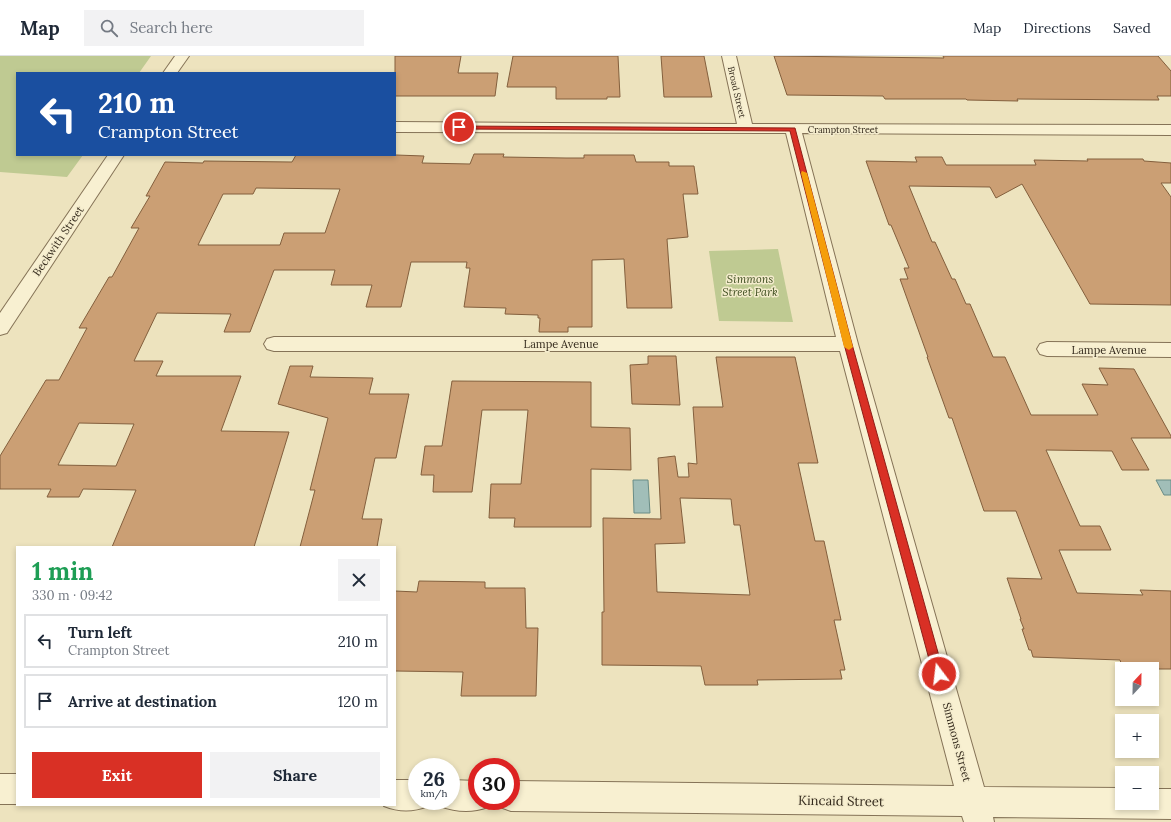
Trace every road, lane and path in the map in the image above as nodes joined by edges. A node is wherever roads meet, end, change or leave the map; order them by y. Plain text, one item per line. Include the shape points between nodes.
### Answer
1 (182, 56) edge
2 (729, 56) edge
3 (171, 72) edge
4 (396, 127) edge
5 (746, 129) junction
6 (793, 129) junction
7 (1171, 130) edge
8 (115, 156) edge
9 (0, 328) edge
10 (274, 344) dead end
11 (848, 344) junction
12 (1047, 349) dead end
13 (1171, 350) edge
14 (0, 789) edge
15 (16, 790) edge
16 (396, 795) edge
17 (408, 795) edge
18 (520, 796) edge
19 (1171, 804) edge
20 (976, 812) edge

1 - 3 street
2 - 5 street, Broad Street
4 - 5 street, Crampton Street
5 - 6 street, Crampton Street
6 - 7 street, Crampton Street
6 - 11 street, Simmons Street
8 - 9 street, Beckwith Street
10 - 11 street, Lampe Avenue
11 - 20 street, Simmons Street
12 - 13 street, Lampe Avenue
14 - 15 street
16 - 17 street
18 - 20 street, Kincaid Street
19 - 20 street, Kincaid Street

